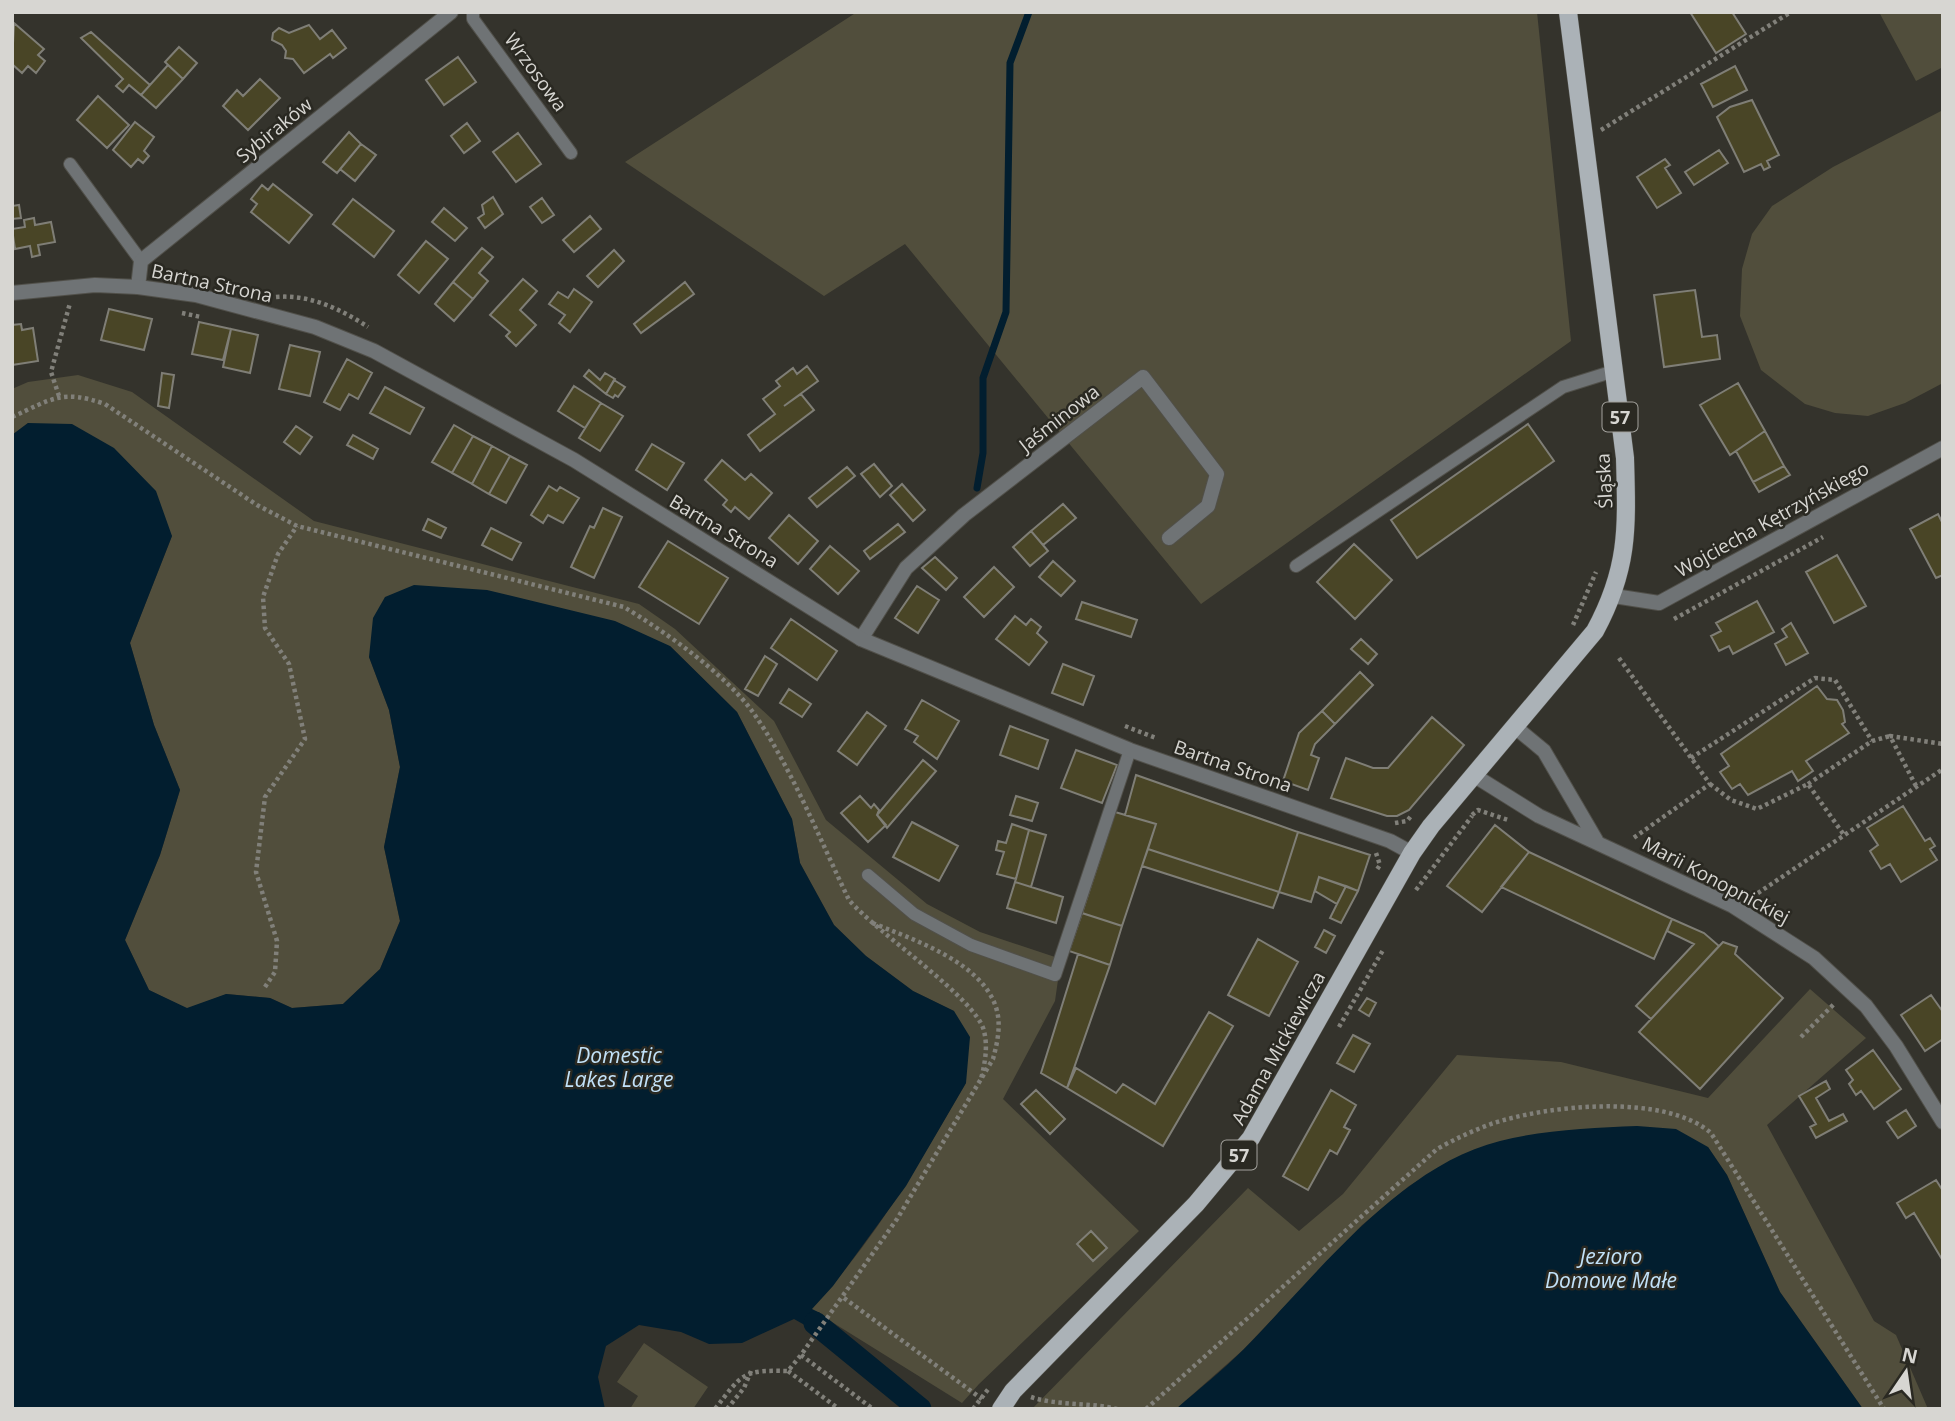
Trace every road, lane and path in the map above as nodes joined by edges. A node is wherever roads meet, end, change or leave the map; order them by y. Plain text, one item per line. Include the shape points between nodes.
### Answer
1 (451, 12) edge
2 (473, 12) edge
3 (1568, 12) edge
4 (1791, 12) edge
5 (1601, 130) dead end
6 (571, 153) dead end
7 (70, 164) dead end
8 (141, 261) junction
9 (138, 287) junction
10 (12, 293) edge
11 (70, 302) junction
12 (82, 302) dead end
13 (59, 304) dead end
14 (173, 312) dead end
15 (214, 320) dead end
16 (1614, 371) junction
17 (59, 396) junction
18 (12, 417) edge
19 (1943, 448) edge
20 (297, 526) junction
21 (1169, 538) dead end
22 (1296, 566) dead end
23 (1597, 569) dead end
24 (1614, 596) junction
25 (1566, 635) dead end
26 (862, 639) junction
27 (1619, 658) dead end
28 (1515, 727) junction
29 (1890, 736) junction
30 (1872, 741) junction
31 (1943, 744) edge
32 (1130, 750) junction
33 (1691, 758) junction
34 (1943, 768) edge
35 (1475, 776) junction
36 (1710, 784) junction
37 (1808, 784) junction
38 (1916, 786) junction
39 (1416, 810) dead end
40 (1370, 834) junction
41 (1844, 835) junction
42 (1632, 839) dead end
43 (1596, 840) junction
44 (1412, 853) junction
45 (869, 875) dead end
46 (1374, 876) dead end
47 (1752, 897) dead end
48 (866, 921) junction
49 (265, 988) dead end
50 (1835, 1003) dead end
51 (1801, 1037) dead end
52 (981, 1079) junction
53 (1943, 1122) edge
54 (844, 1298) junction
55 (802, 1353) junction
56 (751, 1370) junction
57 (788, 1371) junction
58 (997, 1380) dead end
59 (1031, 1397) dead end
60 (980, 1398) junction
61 (994, 1406) edge
62 (715, 1409) edge
63 (727, 1409) edge
64 (839, 1409) edge
65 (873, 1409) edge
66 (973, 1409) edge
67 (1117, 1409) edge
68 (1146, 1409) edge
69 (1884, 1409) edge

1 - 8 street, Sybiraków
2 - 6 lane, Wrzosowa via 473,19
3 - 16 main road, Śląska / 57
4 - 5 path
7 - 8 lane
8 - 9 street
9 - 10 street, Bartna Strona via 95,285
9 - 26 street, Bartna Strona via 196,295 253,310 315,327 374,351 574,460
11 - 12 path
11 - 13 path
11 - 17 path via 51,372
14 - 15 path
16 - 22 lane via 1563,387
16 - 24 main road, Śląska / 57 via 1625,458 1627,533
17 - 18 path
17 - 20 path via 79,395 105,404 257,505
19 - 24 street, Wojciecha Kętrzyńskiego via 1660,603
20 - 48 path via 624,607 664,631 751,710 849,900
20 - 49 path via 278,554 263,597 265,628 289,664 305,739 265,797 256,872 277,941 275,972
21 - 26 street, Jaśminowa via 1208,506 1217,474 1143,377 964,516 906,568
23 - 25 path
24 - 28 main road, Śląska / 57 via 1595,631
26 - 32 street, Bartna Strona
27 - 33 path
28 - 35 main road, Śląska / 57
28 - 43 street via 1544,751
29 - 30 path
29 - 31 path
29 - 38 path
30 - 33 path via 1835,680 1815,678
30 - 37 path
32 - 40 street, Bartna Strona
32 - 45 lane via 1055,975 971,945 914,914
33 - 36 path
34 - 38 path
35 - 43 street, Marii Konopnickiej via 1539,816
35 - 44 main road, Adama Mickiewicza / 57
36 - 37 path via 1731,800 1757,808
36 - 42 path
37 - 41 path
38 - 41 path
39 - 40 path via 1407,821 1377,819
40 - 44 street, Bartna Strona
40 - 46 path via 1364,847 1375,851 1380,865
41 - 47 path
43 - 53 street, Marii Konopnickiej via 1733,906 1814,958 1866,1006
44 - 61 main road, Adama Mickiewicza / 57 via 1251,1138 1204,1196
48 - 52 path via 971,1008 984,1029 986,1058
48 - 52 path via 963,965 983,986 997,1010 999,1034 993,1059
50 - 51 path
52 - 54 path via 944,1145
54 - 55 path
54 - 60 path
55 - 57 path
55 - 65 path
56 - 57 path
56 - 62 path via 736,1381
56 - 63 path
57 - 64 path
58 - 60 path
59 - 67 path
60 - 61 path
60 - 66 path
68 - 69 path via 1437,1149 1494,1123 1599,1108 1671,1112 1711,1133

